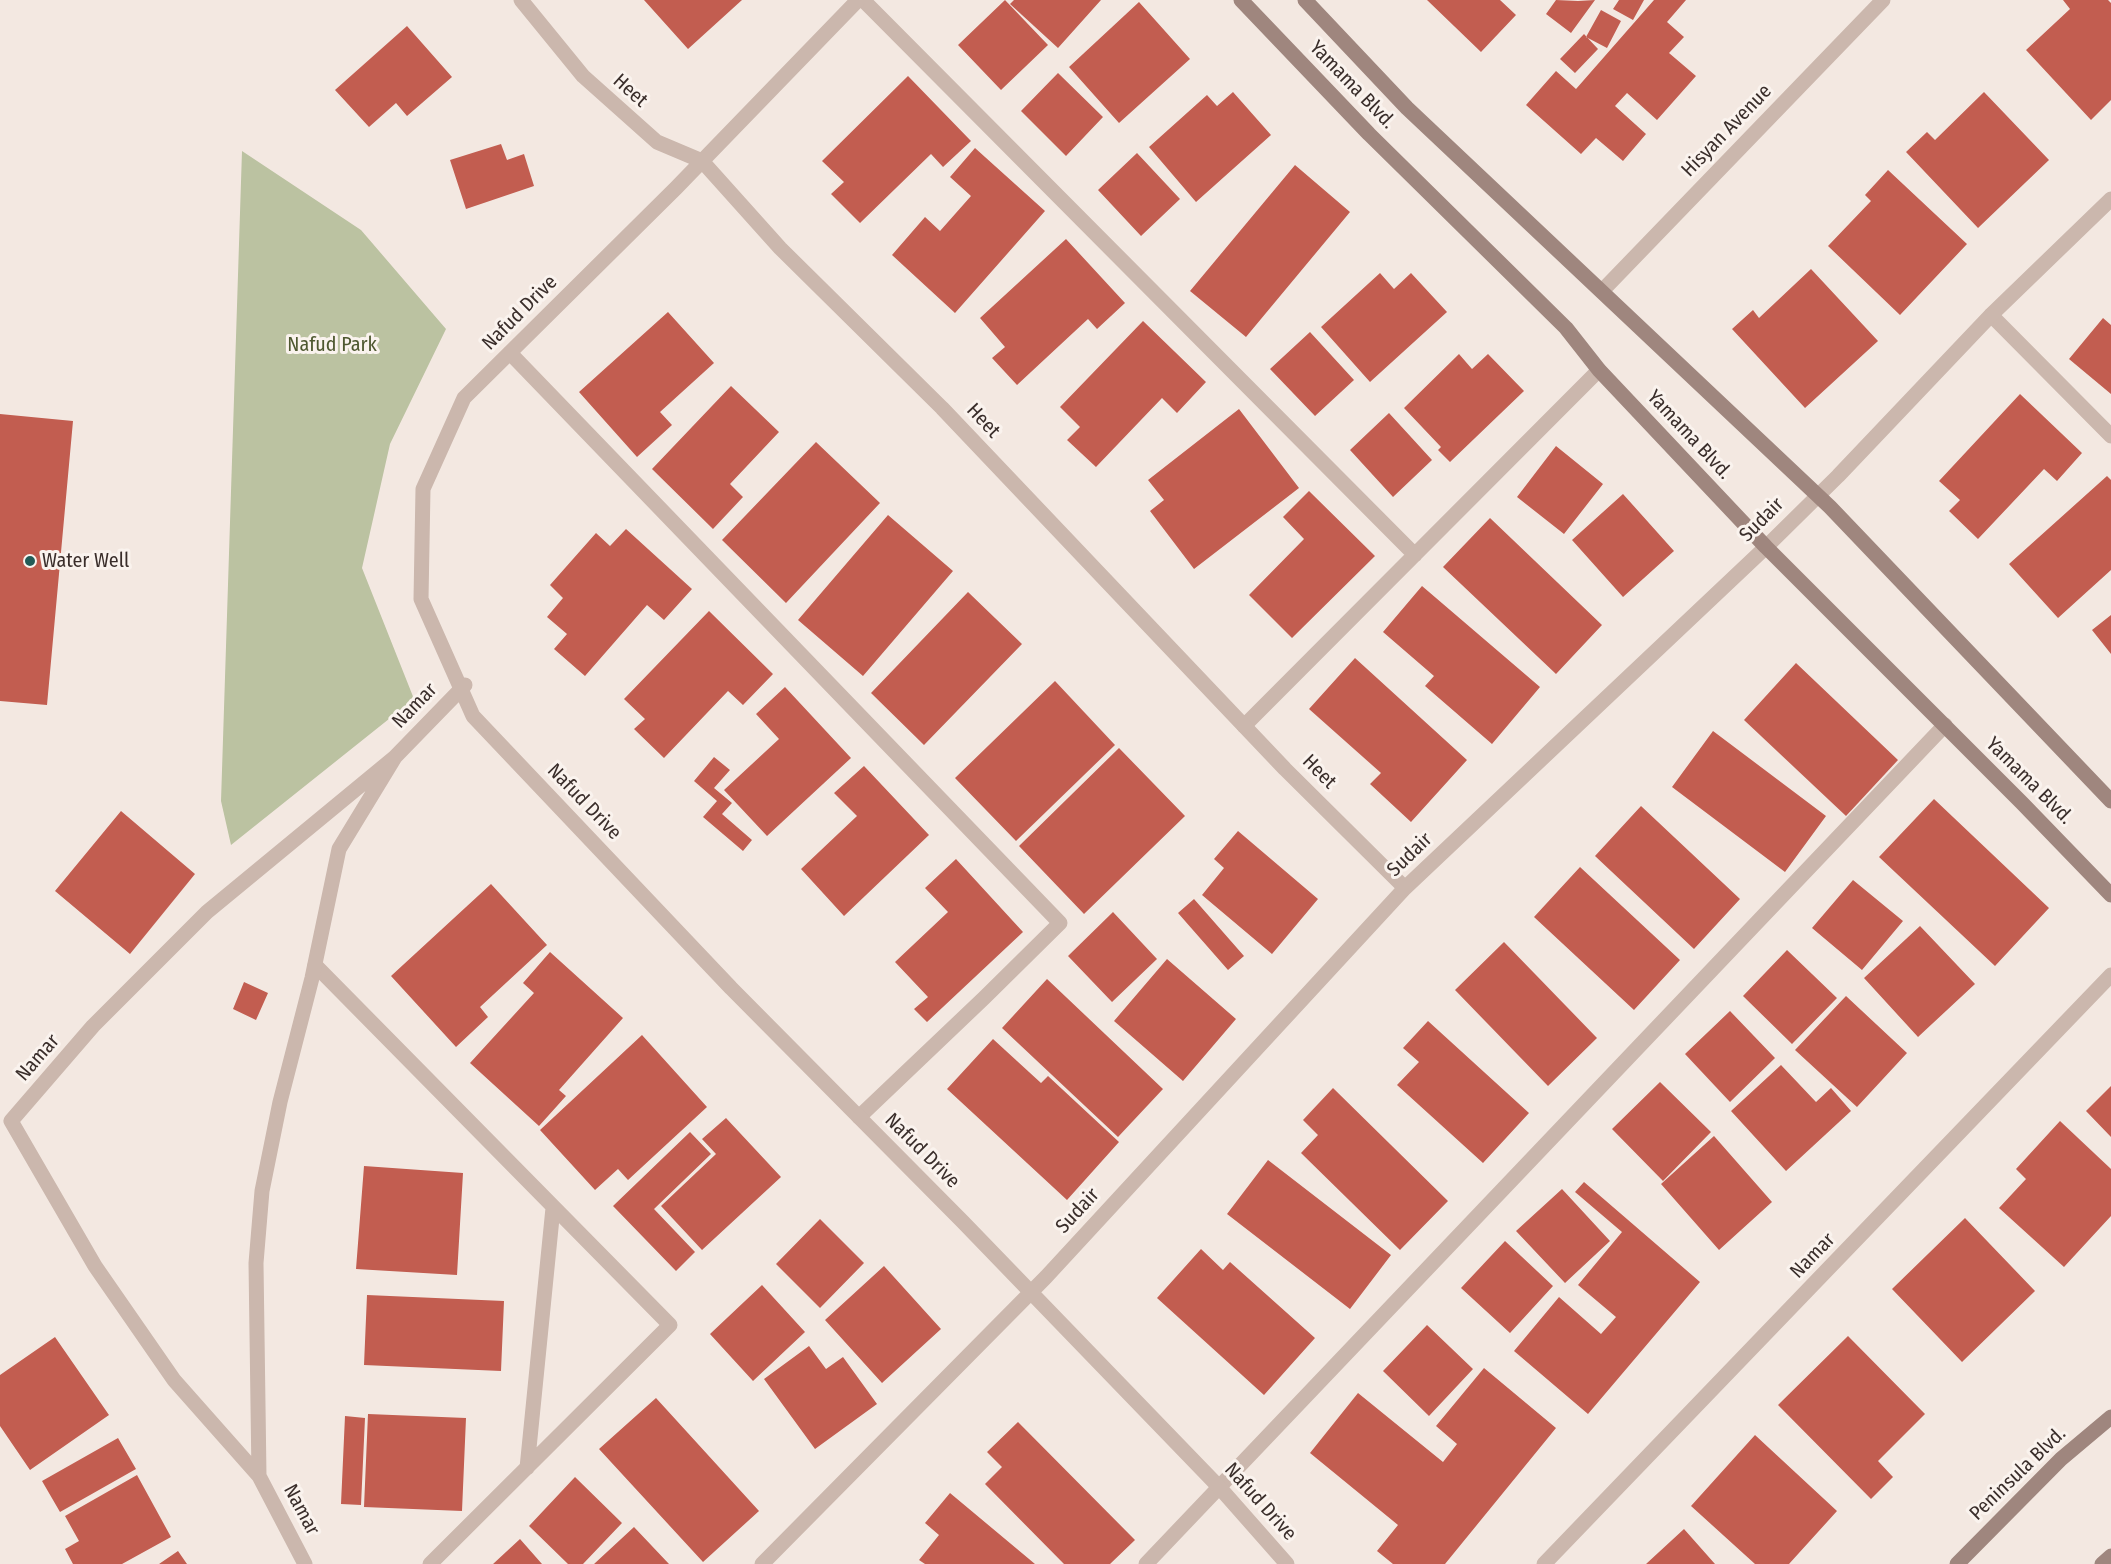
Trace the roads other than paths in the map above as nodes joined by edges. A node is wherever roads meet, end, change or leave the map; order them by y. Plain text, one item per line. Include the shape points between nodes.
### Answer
1 (521, 0) edge
2 (858, 0) edge
3 (863, 0) edge
4 (1241, 0) edge
5 (1305, 0) edge
6 (1884, 0) edge
7 (702, 161) junction
8 (2111, 199) edge
9 (1602, 291) junction
10 (1991, 315) junction
11 (510, 353) junction
12 (1599, 370) junction
13 (2111, 436) edge
14 (1818, 496) junction
15 (1766, 547) junction
16 (1415, 555) junction
17 (463, 687) junction
18 (1945, 725) junction
19 (1244, 726) junction
20 (394, 757) junction
21 (2111, 801) edge
22 (1405, 888) junction
23 (2111, 895) edge
24 (315, 966) junction
25 (2111, 975) edge
26 (859, 1117) junction
27 (553, 1208) junction
28 (1030, 1292) junction
29 (2111, 1417) edge
30 (527, 1468) junction
31 (259, 1476) junction
32 (1220, 1488) junction
33 (2111, 1556) edge
34 (305, 1564) edge
35 (430, 1564) edge
36 (762, 1564) edge
37 (1146, 1564) edge
38 (1287, 1564) edge
39 (1544, 1564) edge
40 (1956, 1564) edge
41 (2102, 1564) edge

1 - 7 street, Heet via 583,76 657,142
2 - 7 street, Nafud Drive
3 - 16 street
4 - 12 main road, Yamama Blvd. via 1369,134 1566,328
5 - 9 main road, Yamama Blvd. via 1407,108
6 - 9 street, Hisyan Avenue
7 - 11 street, Nafud Drive
7 - 19 street, Heet via 780,248 942,408
8 - 10 street, Sudair
9 - 14 main road, Yamama Blvd.
10 - 13 street
10 - 14 street, Sudair
11 - 17 street, Nafud Drive via 464,398 423,489 422,599
11 - 26 street via 1060,923
12 - 15 main road, Yamama Blvd.
12 - 16 street
14 - 15 street, Sudair
14 - 21 main road, Yamama Blvd.
15 - 18 main road, Yamama Blvd.
15 - 22 street, Sudair
16 - 19 street
17 - 20 street, Namar
17 - 26 street, Nafud Drive via 473,716
18 - 23 main road, Yamama Blvd.
18 - 32 street
19 - 22 street, Heet
20 - 24 street, Namar via 339,849
20 - 31 street, Namar via 207,912 93,1026 11,1121 95,1266 174,1380
22 - 28 street, Sudair
24 - 27 street
24 - 31 street, Namar via 262,1191 256,1263
25 - 39 street, Namar
26 - 28 street, Nafud Drive
27 - 30 street
27 - 30 street via 670,1326
28 - 32 street, Nafud Drive
28 - 36 street, Sudair
29 - 40 main road, Peninsula Blvd. via 2061,1459
30 - 35 street
31 - 34 street, Namar
32 - 37 street
32 - 38 street, Nafud Drive
33 - 41 main road

